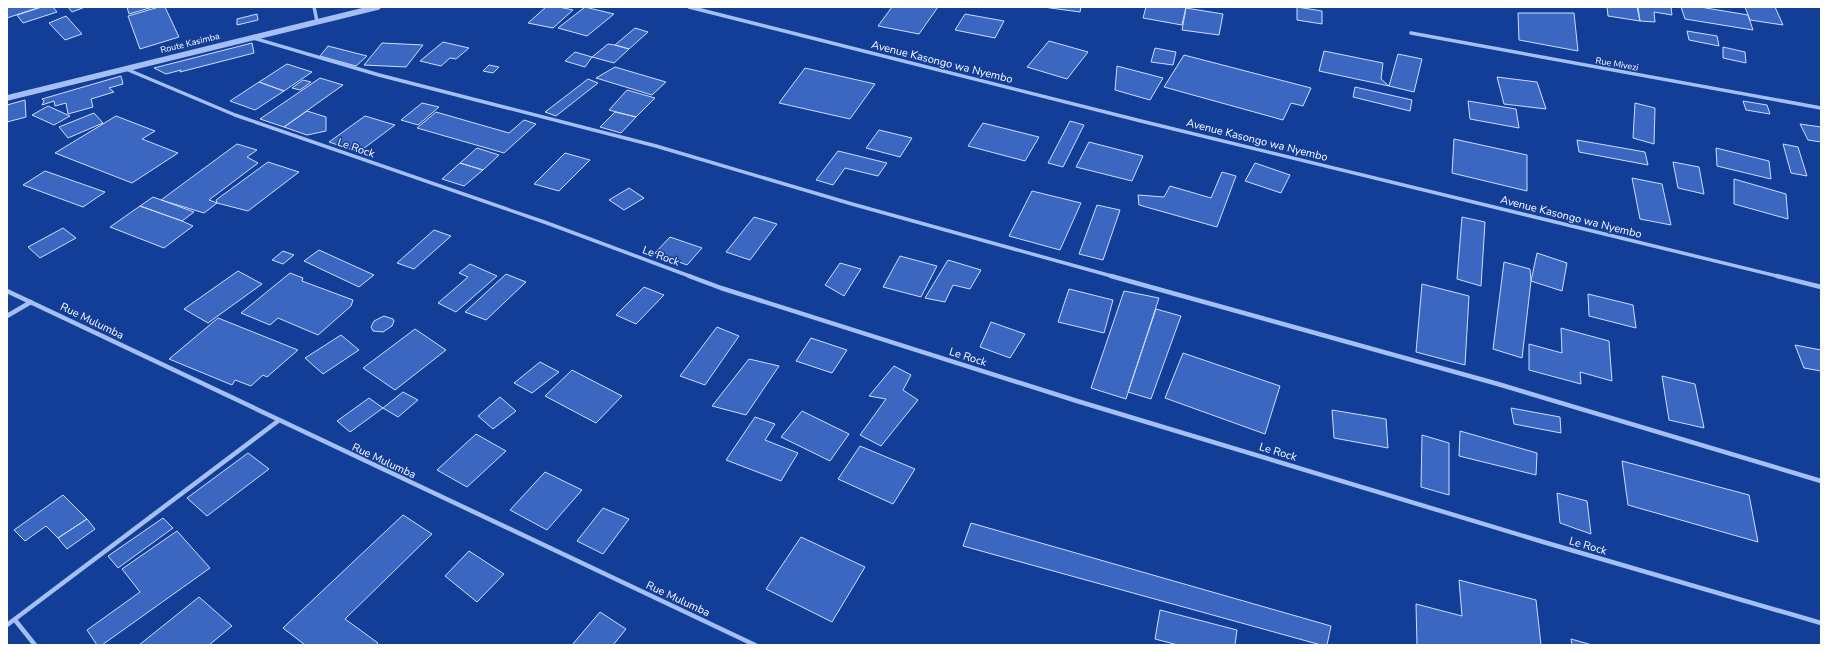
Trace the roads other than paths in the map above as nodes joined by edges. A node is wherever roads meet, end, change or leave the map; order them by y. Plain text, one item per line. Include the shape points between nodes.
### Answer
1 (314, 7) edge
2 (378, 7) edge
3 (689, 7) edge
4 (317, 21) junction
5 (1411, 34) dead end
6 (251, 37) junction
7 (124, 68) junction
8 (7, 98) edge
9 (1821, 108) edge
10 (1821, 287) edge
11 (7, 291) edge
12 (32, 302) junction
13 (7, 316) edge
14 (278, 421) junction
15 (1821, 481) edge
16 (15, 620) junction
17 (1821, 623) edge
18 (7, 625) edge
19 (35, 645) edge
20 (755, 645) edge

1 - 4 street
2 - 4 street, Route Kasimba
3 - 10 street, Avenue Kasongo wa Nyembo via 1141,122
4 - 6 street, Route Kasimba
5 - 9 street, Rue Mivezi
6 - 7 street, Route Kasimba
6 - 15 street via 346,67 406,80 492,105 591,129 867,209 1426,363
7 - 8 street, Route Kasimba
7 - 17 street, Le Rock via 235,115 547,223 721,288 1077,401
11 - 12 street, Rue Mulumba
12 - 13 street
12 - 14 street, Rue Mulumba
14 - 16 street
14 - 20 street, Rue Mulumba
16 - 18 street
16 - 19 street

